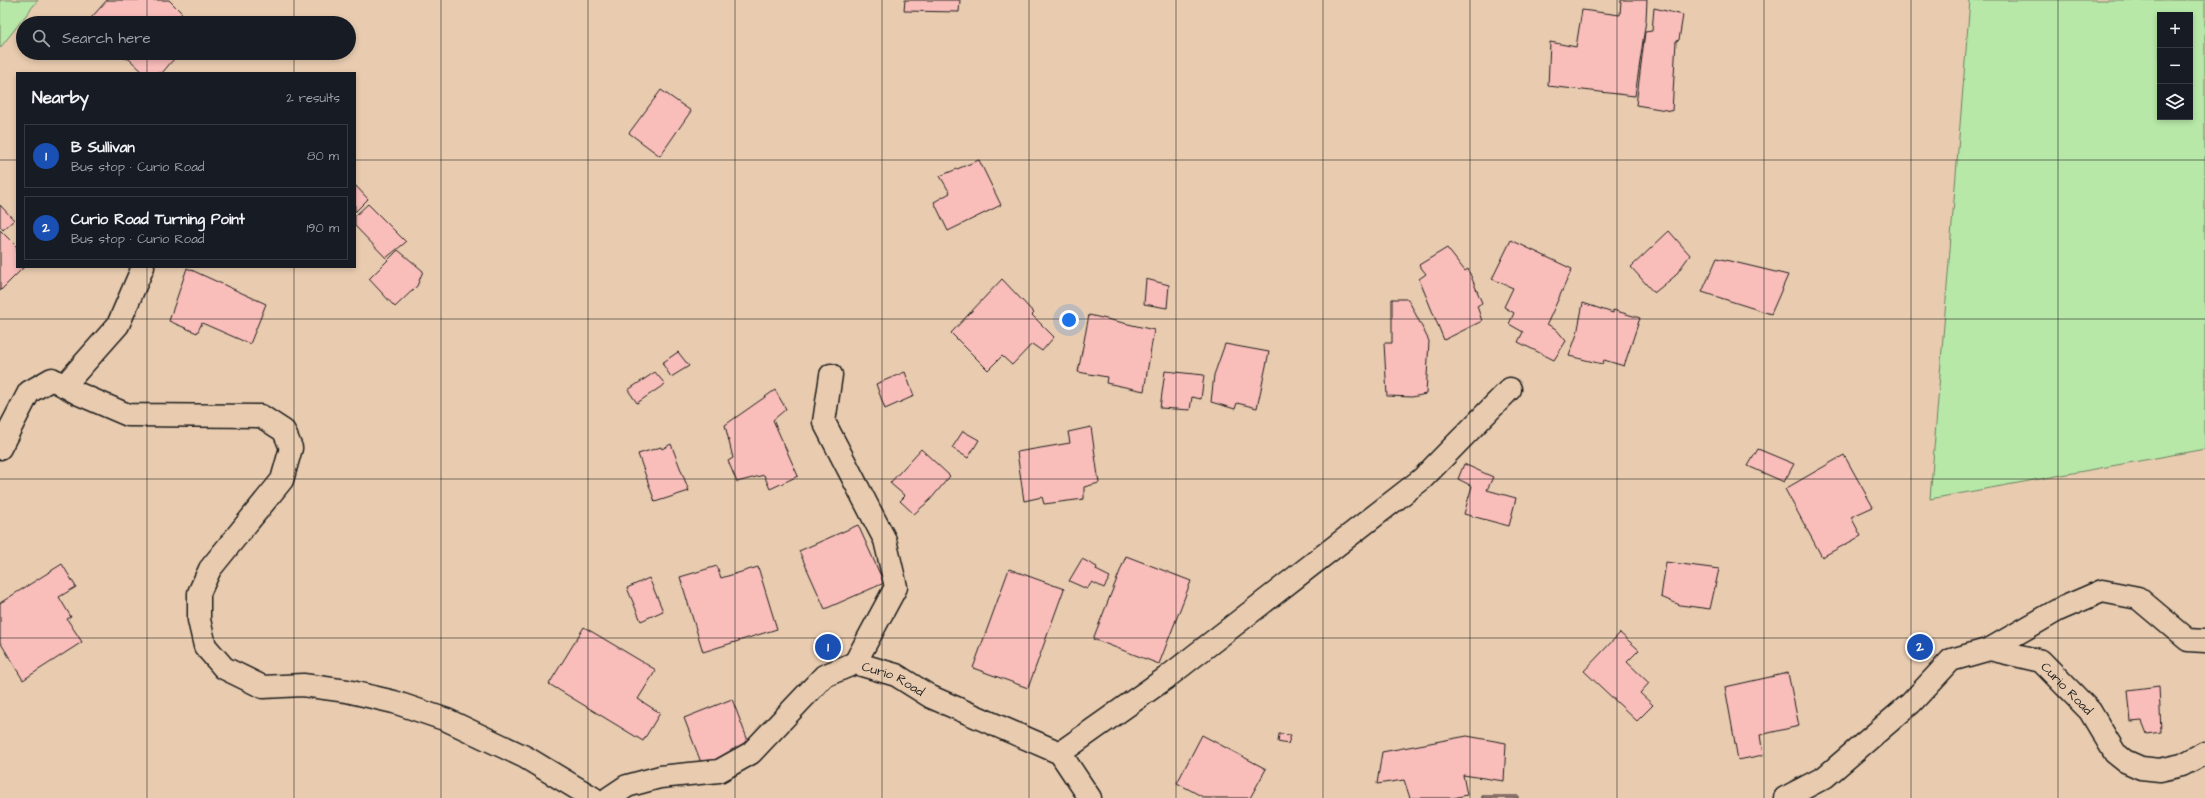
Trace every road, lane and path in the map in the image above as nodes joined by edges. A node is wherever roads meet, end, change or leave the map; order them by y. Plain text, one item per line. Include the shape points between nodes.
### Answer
1 (143, 268) edge
2 (831, 375) dead end
3 (64, 386) junction
4 (1510, 389) dead end
5 (0, 448) edge
6 (2205, 641) edge
7 (1990, 649) junction
8 (855, 663) junction
9 (1060, 753) junction
10 (2205, 753) edge
11 (593, 798) edge
12 (609, 798) edge
13 (1090, 798) edge
14 (1785, 798) edge

1 - 3 street via 118,325
2 - 8 street via 824,422 886,540 896,587
3 - 5 street via 52,379 29,392
3 - 11 street via 128,416 261,416 284,431 291,448 282,480 210,569 198,593 199,620 205,646 224,668 263,687 303,685 347,691 394,702 446,720 525,757
4 - 9 street via 1422,479 1166,678
6 - 7 street via 2188,640 2138,598 2102,591 2058,610
7 - 10 street, Curio Road via 2041,661 2090,712 2114,753 2126,761 2141,768 2160,770 2182,765
7 - 14 street, Curio Road via 1951,660 1911,703 1825,777
8 - 9 street, Curio Road via 896,675 931,698
8 - 12 street, Curio Road via 824,676 751,753 719,772 660,777 627,786
9 - 13 street

